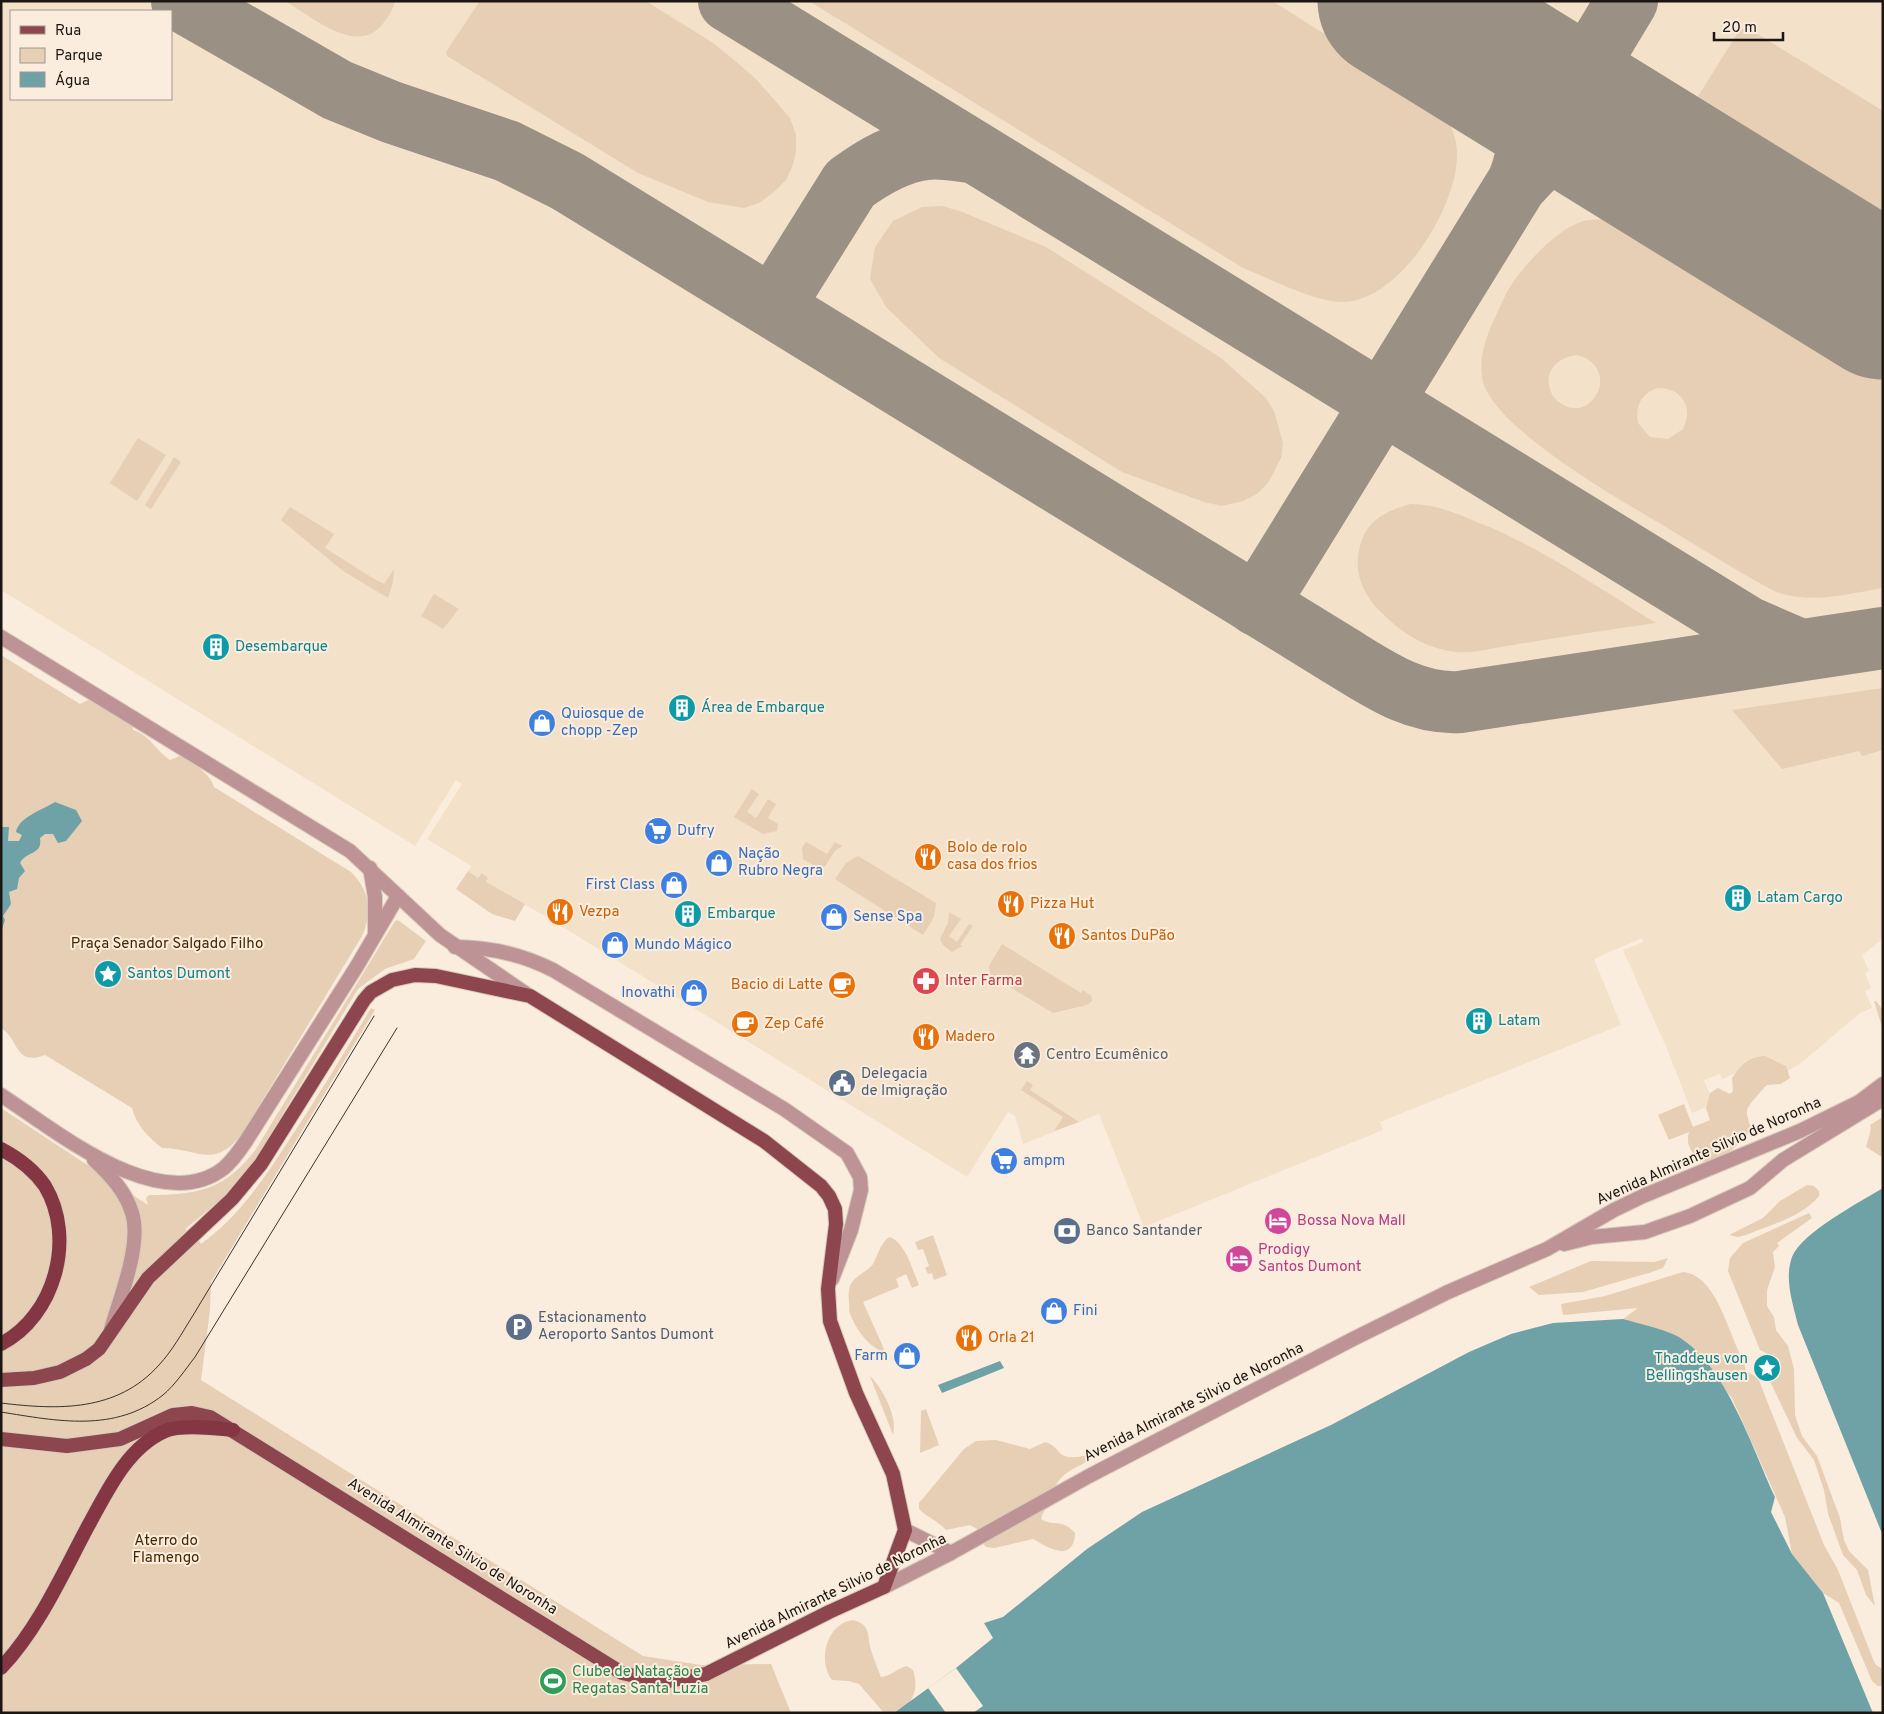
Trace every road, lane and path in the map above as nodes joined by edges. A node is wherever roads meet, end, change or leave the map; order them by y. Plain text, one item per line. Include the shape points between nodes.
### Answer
1 (1, 637) edge
2 (370, 868) junction
3 (398, 896) junction
4 (375, 936) junction
5 (455, 947) junction
6 (530, 996) junction
7 (1883, 1084) edge
8 (1, 1095) edge
9 (1883, 1099) edge
10 (1, 1149) edge
11 (85, 1150) junction
12 (1547, 1249) junction
13 (828, 1289) junction
14 (109, 1337) junction
15 (1, 1344) edge
16 (1, 1380) edge
17 (233, 1430) junction
18 (1, 1439) edge
19 (905, 1530) junction
20 (951, 1553) junction
21 (884, 1587) junction
22 (1, 1668) edge

1 - 2 street via 322,832
2 - 3 street
2 - 4 street via 375,897
3 - 4 street
3 - 5 street
4 - 11 street via 246,1141 224,1168 201,1179 164,1183 138,1177
5 - 6 street
5 - 13 street via 497,949 532,959 784,1109 847,1152 860,1177 860,1198
6 - 13 main road via 764,1141 821,1186 829,1196 836,1217
6 - 14 main road via 436,976 415,975 392,980 371,992 357,1008 256,1170 232,1199 152,1273
7 - 12 street, Avenida Almirante Silvio de Noronha via 1851,1106 1720,1166 1643,1196
8 - 11 street
9 - 12 street, Avenida Almirante Silvio de Noronha via 1784,1160 1750,1188 1690,1216 1645,1232 1592,1237
10 - 15 highway via 28,1167 45,1186 56,1211 60,1234 56,1271 48,1292 25,1327
11 - 14 street via 121,1190 134,1220 131,1257
12 - 20 street, Avenida Almirante Silvio de Noronha via 1360,1335 1089,1476
13 - 19 main road via 830,1321 856,1393 893,1474
14 - 16 main road via 86,1359 66,1370 34,1378
17 - 18 main road, Avenida Almirante Silvio de Noronha via 210,1417 182,1413 120,1439 67,1446
17 - 21 main road, Avenida Almirante Silvio de Noronha via 622,1672 662,1682 706,1674
17 - 22 highway via 167,1430 147,1441 129,1460 108,1491 42,1610
19 - 20 street
19 - 21 main road
20 - 21 street, Avenida Almirante Silvio de Noronha

